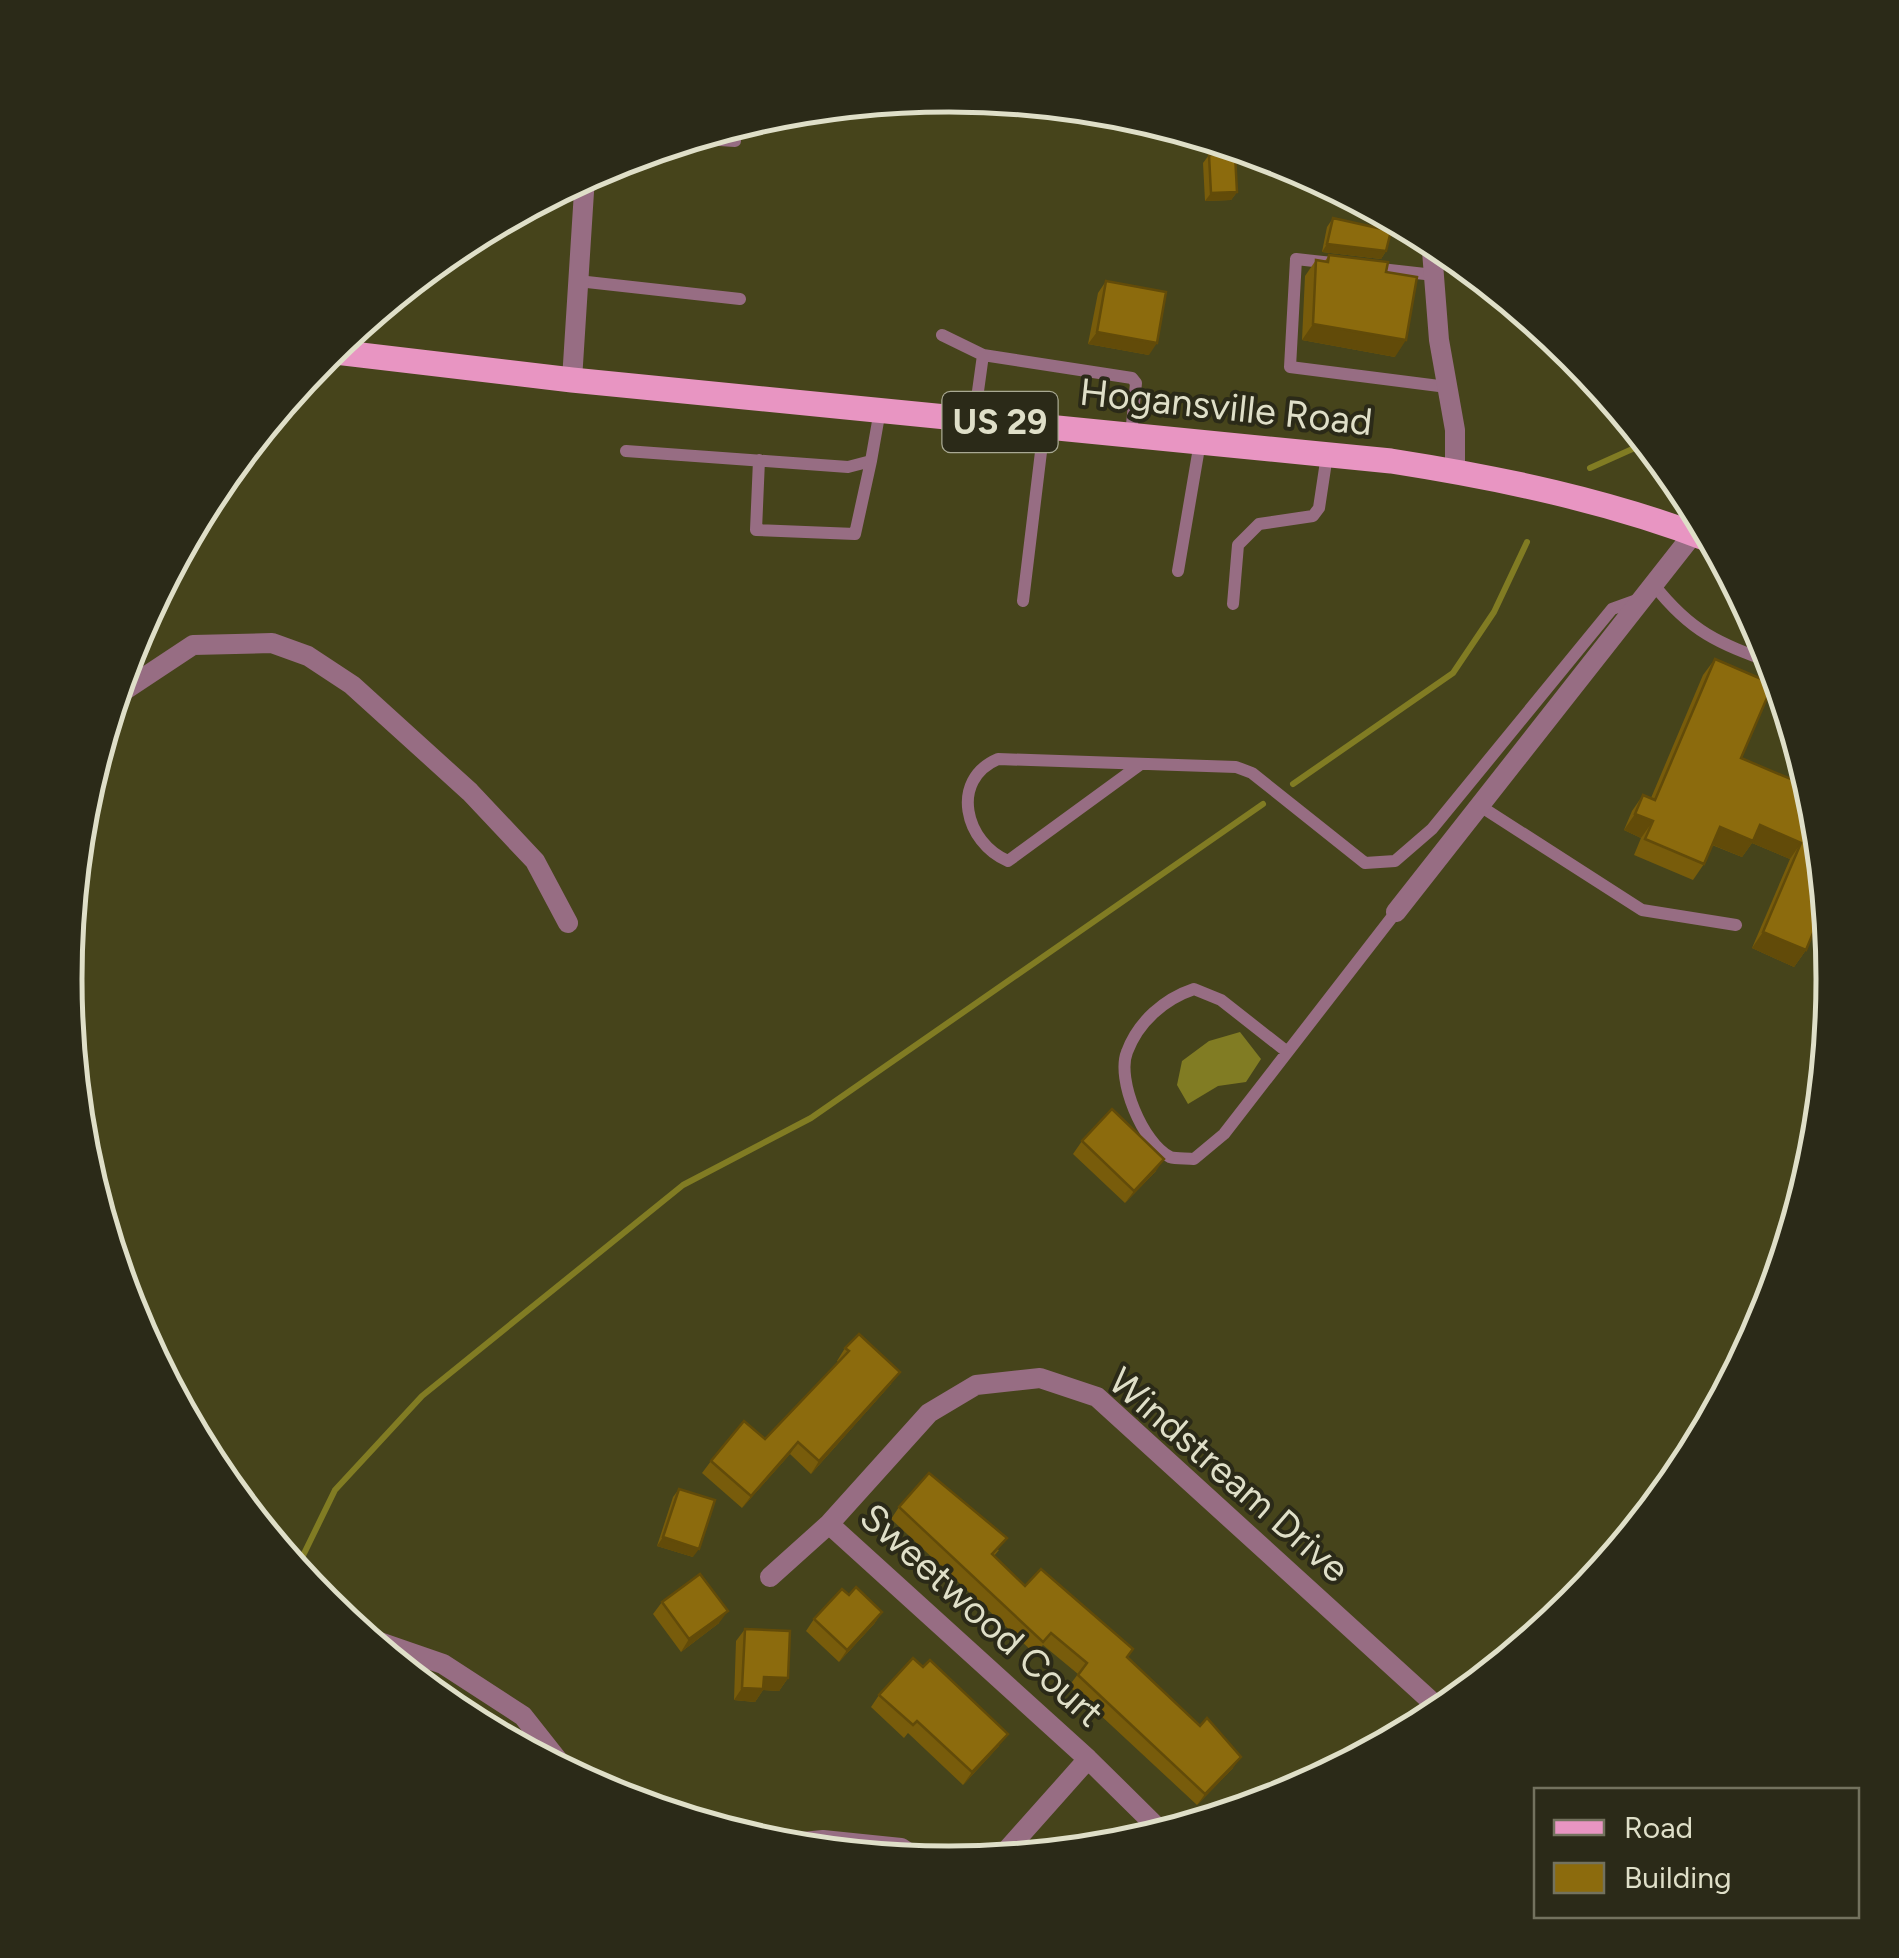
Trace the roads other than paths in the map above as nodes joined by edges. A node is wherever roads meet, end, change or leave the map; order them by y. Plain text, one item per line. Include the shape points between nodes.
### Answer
1 (728, 141) edge
2 (735, 142) dead end
3 (585, 193) edge
4 (1433, 259) edge
5 (1434, 275) junction
6 (578, 281) junction
7 (740, 299) dead end
8 (942, 335) dead end
9 (349, 354) edge
10 (984, 354) junction
11 (572, 380) junction
12 (1447, 388) junction
13 (880, 410) junction
14 (974, 420) junction
15 (1044, 426) junction
16 (1131, 435) junction
17 (1200, 442) junction
18 (626, 451) dead end
19 (1327, 454) junction
20 (760, 460) junction
21 (872, 460) junction
22 (1455, 471) junction
23 (1692, 533) edge
24 (1698, 543) edge
25 (1178, 571) dead end
26 (1649, 591) junction
27 (1023, 601) dead end
28 (1234, 604) dead end
29 (1754, 655) edge
30 (135, 683) edge
31 (1142, 764) junction
32 (1480, 806) junction
33 (1396, 912) joint
34 (568, 922) dead end
35 (1736, 925) dead end
36 (1286, 1052) junction
37 (829, 1524) junction
38 (770, 1577) dead end
39 (400, 1649) edge
40 (1430, 1700) edge
41 (547, 1747) edge
42 (1088, 1759) junction
43 (1151, 1821) edge
44 (1012, 1843) edge

1 - 2 lane
3 - 6 street
4 - 5 street
5 - 12 street
5 - 12 lane via 1296,258 1290,367
6 - 7 lane
6 - 11 street
8 - 10 lane
9 - 11 main road, Hogansville Road / US 29
10 - 14 lane
10 - 16 lane via 1132,378
11 - 13 main road, Hogansville Road / US 29
12 - 22 street
13 - 14 main road, Hogansville Road / US 29
13 - 21 lane
14 - 15 main road, Hogansville Road / US 29
15 - 16 main road, Hogansville Road / US 29
15 - 27 lane
16 - 17 main road, Hogansville Road / US 29
17 - 19 main road, Hogansville Road / US 29
17 - 25 lane
18 - 20 lane
19 - 22 main road, Hogansville Road / US 29
19 - 28 lane via 1314,516 1260,524 1238,545
20 - 21 lane via 848,467
20 - 21 lane via 756,530 855,534
22 - 23 main road, Hogansville Road / US 29
24 - 26 street, Hogansville Road
26 - 29 lane via 1719,643
26 - 31 lane via 1612,609 1441,818 1394,862 1365,863 1252,773
26 - 32 street, Hogansville Road
30 - 34 street via 193,645 272,643 308,656 352,685 470,792 535,861
31 - 31 lane via 998,759 979,768 968,790 971,823 990,853 1008,861
32 - 33 street, Hogansville Road
32 - 35 lane via 1642,910
33 - 36 lane
36 - 36 lane via 1220,1000 1194,989 1149,1017 1126,1052 1122,1075 1144,1132 1170,1157 1194,1159 1224,1134
37 - 38 street, Windstream Drive
37 - 40 street, Windstream Drive via 929,1412 976,1385 1040,1378 1097,1397
37 - 42 street, Sweetwood Court
39 - 41 street via 443,1664 523,1716
42 - 43 street, Sweetwood Court
42 - 44 street, Sweetwood Court

